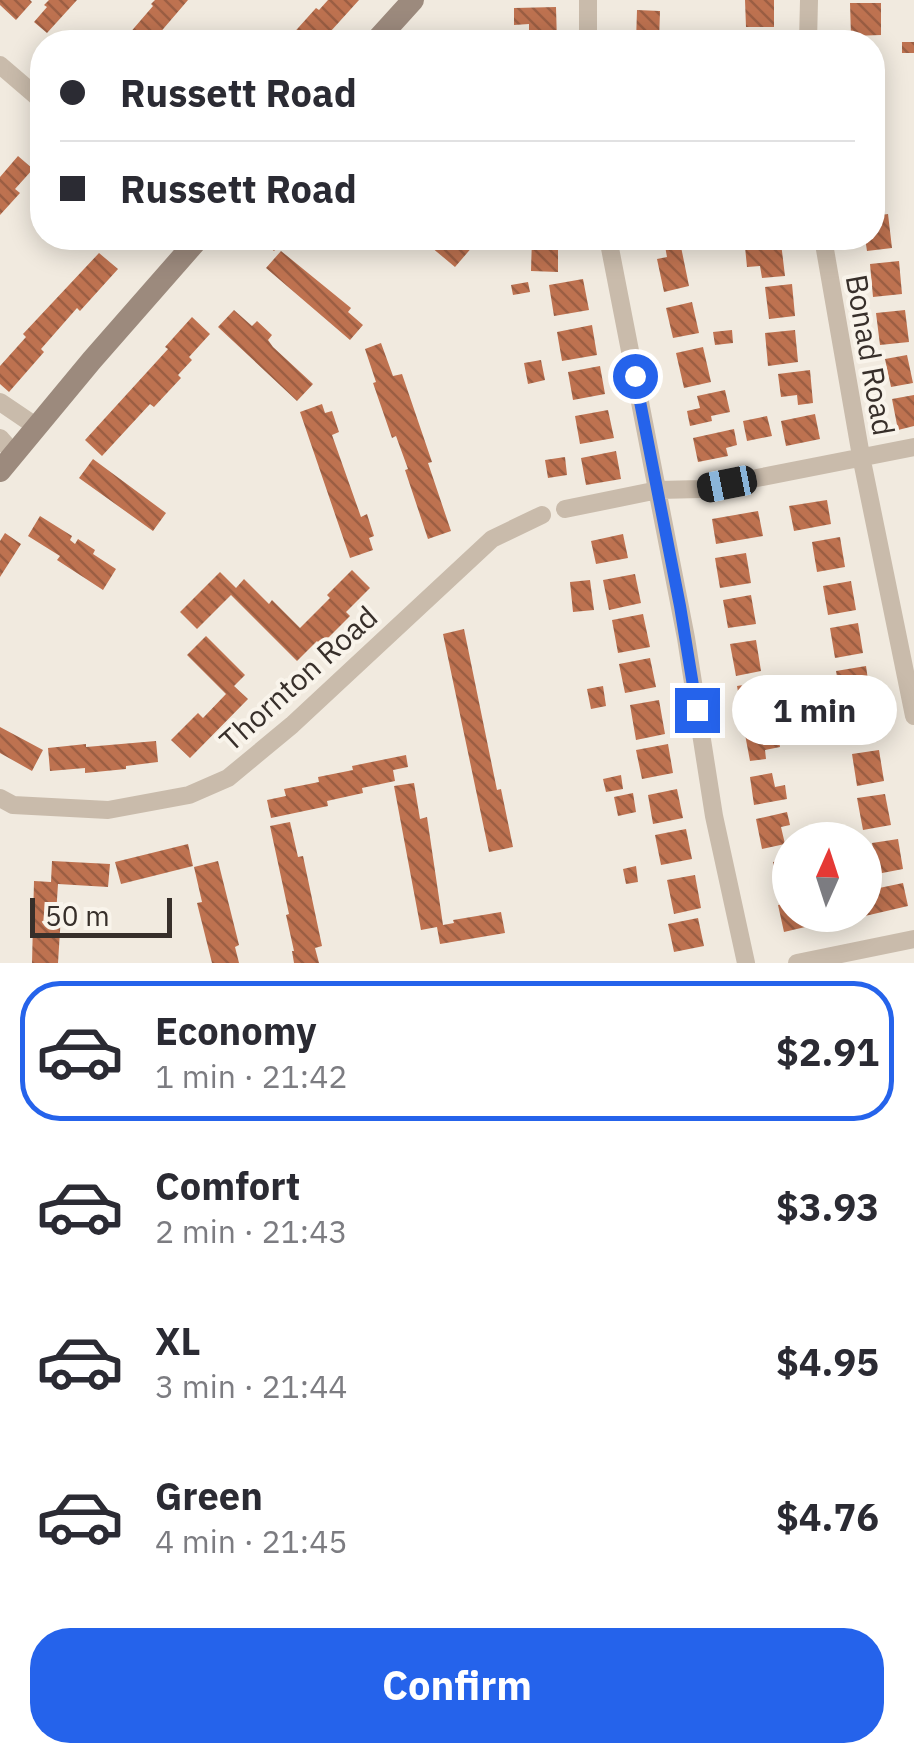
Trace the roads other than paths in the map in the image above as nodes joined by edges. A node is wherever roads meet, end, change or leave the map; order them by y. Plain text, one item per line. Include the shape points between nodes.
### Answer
1 (588, 0) edge
2 (809, 0) edge
3 (407, 2) edge
4 (385, 30) edge
5 (588, 30) edge
6 (808, 30) edge
7 (0, 65) edge
8 (30, 90) edge
9 (189, 250) edge
10 (610, 250) edge
11 (824, 250) edge
12 (0, 402) edge
13 (36, 427) junction
14 (914, 447) edge
15 (5, 455) edge
16 (861, 456) junction
17 (658, 490) junction
18 (565, 510) dead end
19 (542, 515) dead end
20 (914, 716) edge
21 (0, 798) edge
22 (914, 939) edge
23 (746, 963) edge
24 (796, 963) edge

1 - 5 street
2 - 6 street
3 - 4 main road
7 - 8 street
9 - 13 main road
10 - 17 street
11 - 16 street, Bonad Road
12 - 13 street
13 - 15 main road
14 - 16 street
16 - 17 street via 701,490
16 - 20 street, Bonad Road
17 - 18 street
17 - 23 street
19 - 21 street, Thornton Road via 492,539 228,778 189,795 108,810 13,805
22 - 24 street

